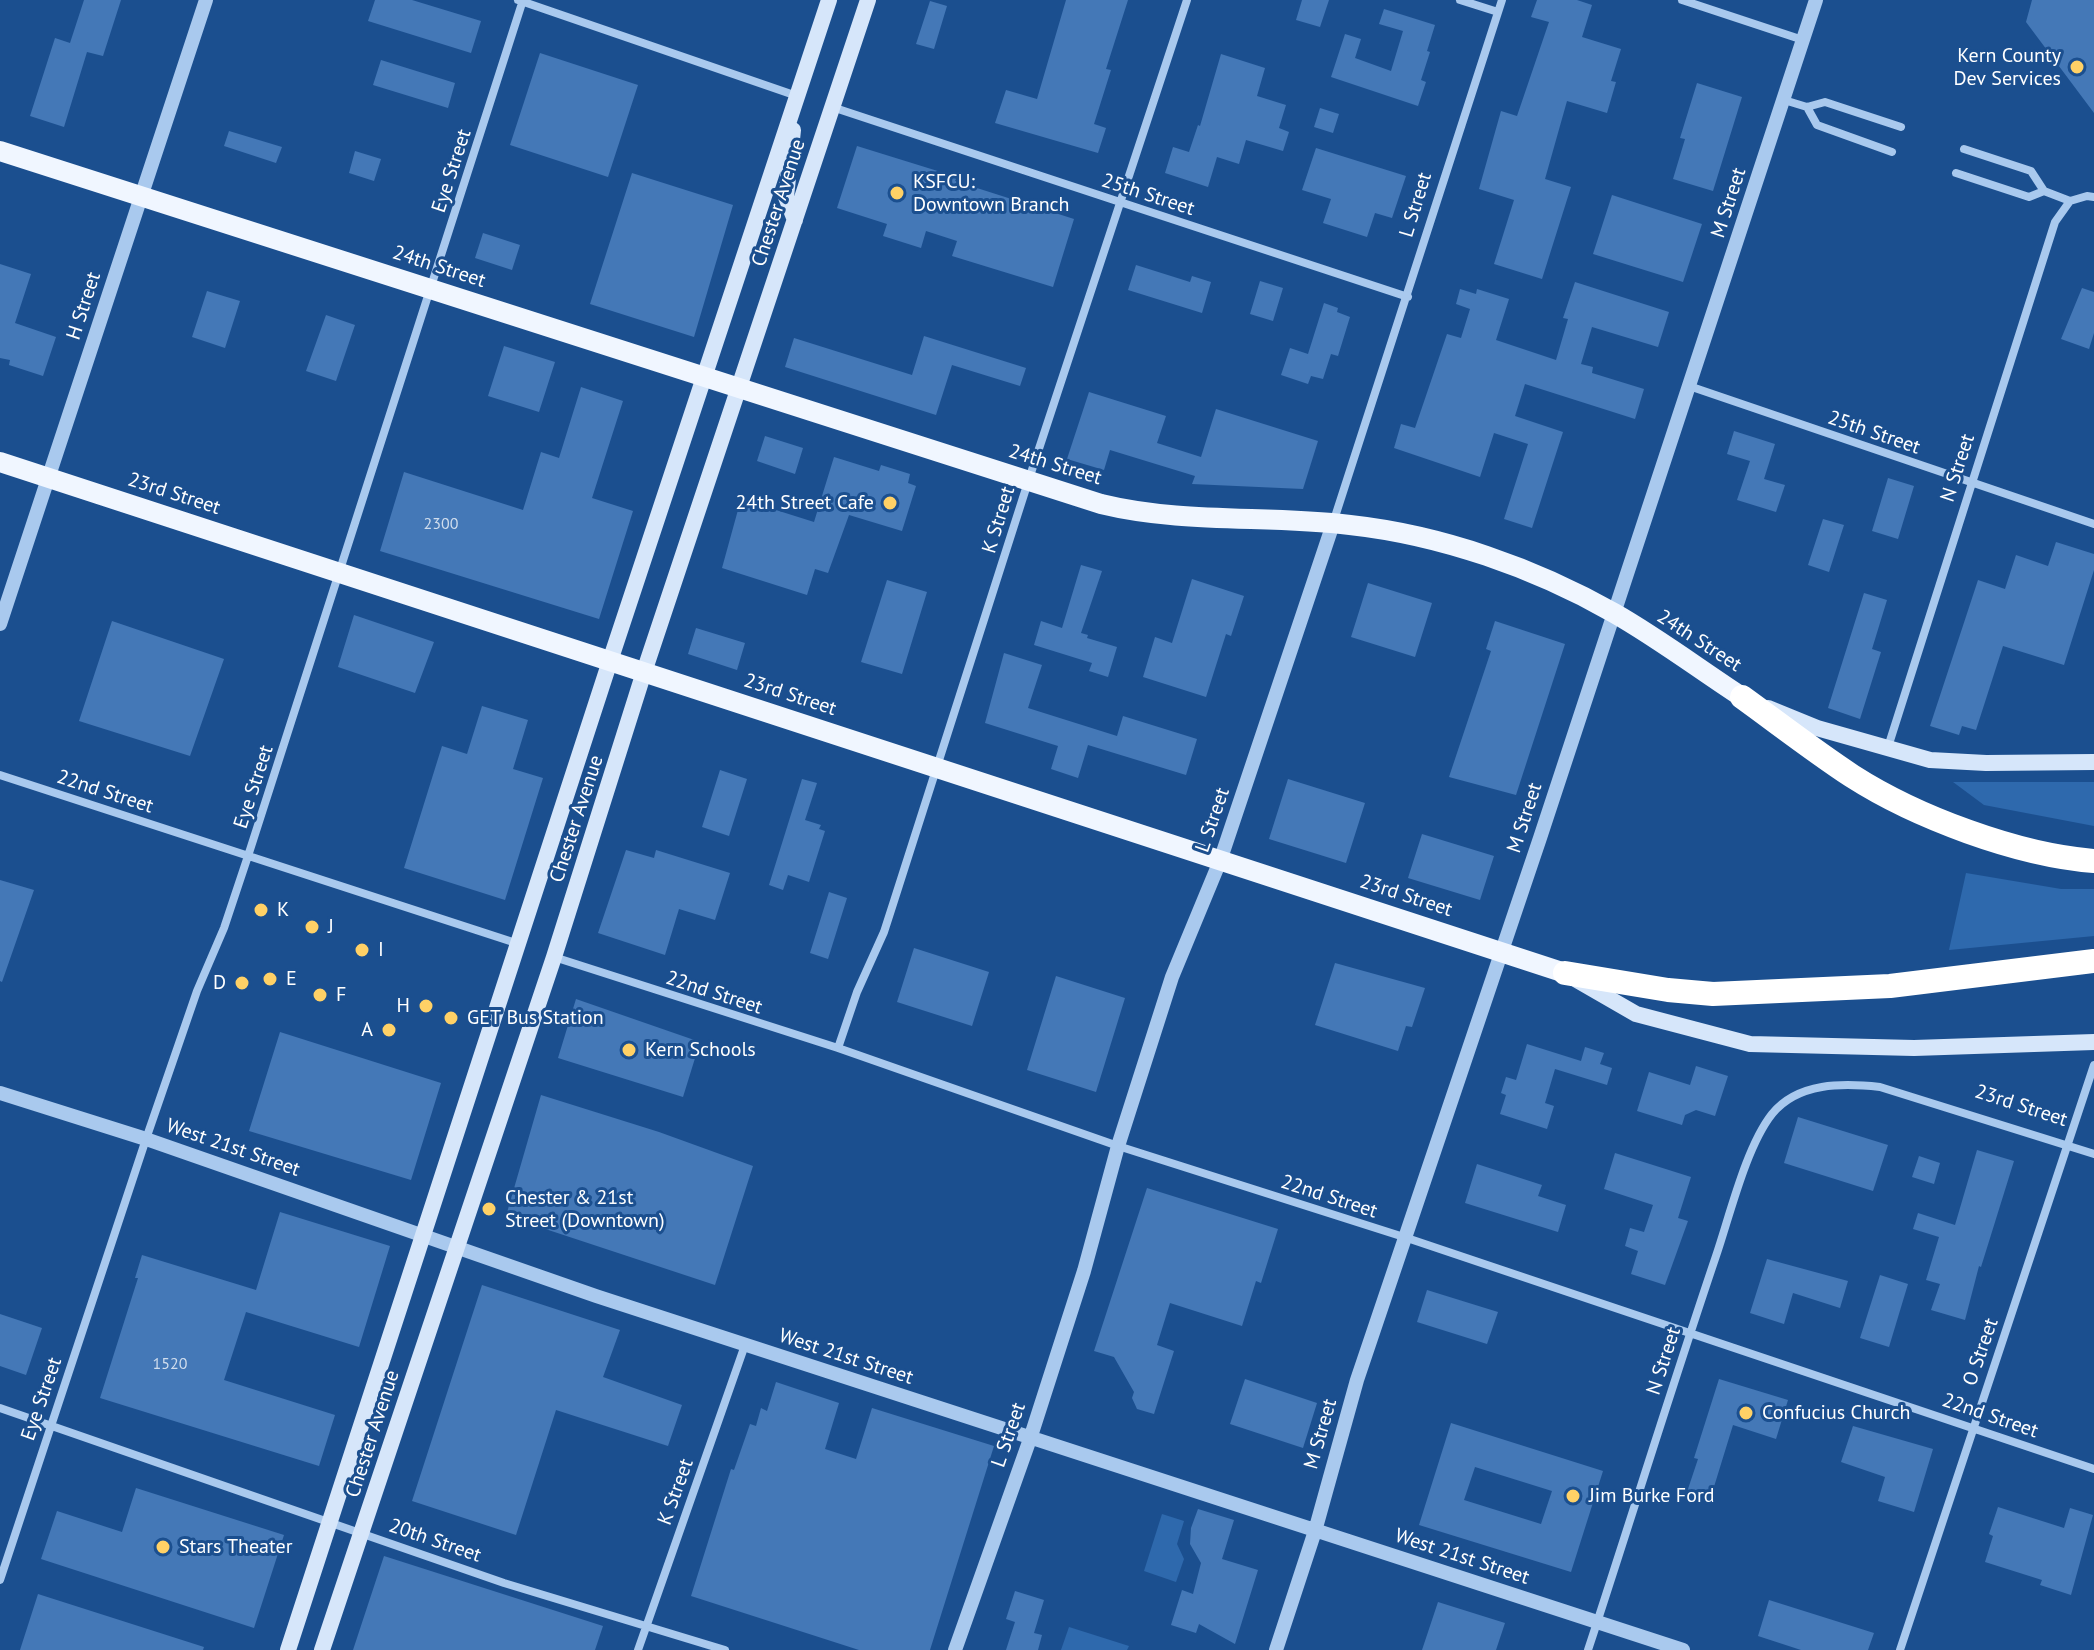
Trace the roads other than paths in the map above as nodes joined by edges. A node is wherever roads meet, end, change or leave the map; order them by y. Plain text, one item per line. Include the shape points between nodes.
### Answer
1 (206, 0) edge
2 (829, 0) edge
3 (868, 0) edge
4 (1187, 0) edge
5 (1460, 0) edge
6 (1502, 0) edge
7 (1682, 0) edge
8 (1816, 0) edge
9 (521, 1) edge
10 (1498, 12) junction
11 (1803, 40) junction
12 (797, 96) junction
13 (1784, 100) junction
14 (832, 107) junction
15 (1807, 107) junction
16 (1901, 127) dead end
17 (1964, 149) dead end
18 (0, 151) edge
19 (1892, 152) dead end
20 (1956, 173) dead end
21 (2044, 191) junction
22 (141, 196) junction
23 (2094, 197) edge
24 (2070, 201) junction
25 (1120, 203) junction
26 (795, 220) junction
27 (431, 290) junction
28 (1408, 297) junction
29 (704, 378) junction
30 (1689, 386) junction
31 (738, 389) junction
32 (0, 462) edge
33 (48, 478) junction
34 (1028, 482) junction
35 (1970, 483) junction
36 (1333, 524) junction
37 (2094, 524) edge
38 (341, 573) junction
39 (1614, 613) junction
40 (0, 624) edge
41 (610, 661) junction
42 (644, 672) junction
43 (1742, 697) junction
44 (1887, 748) junction
45 (2094, 762) edge
46 (938, 768) junction
47 (0, 775) edge
48 (248, 856) junction
49 (1220, 861) junction
50 (2094, 861) edge
51 (519, 944) junction
52 (1502, 953) junction
53 (554, 957) junction
54 (2094, 961) edge
55 (2094, 967) edge
56 (2029, 968) junction
57 (1565, 973) junction
58 (2094, 1042) edge
59 (838, 1048) junction
60 (2094, 1065) edge
61 (0, 1093) edge
62 (1795, 1097) joint
63 (146, 1139) junction
64 (1118, 1146) junction
65 (2067, 1146) junction
66 (2094, 1154) edge
67 (424, 1235) junction
68 (1407, 1238) junction
69 (456, 1246) junction
70 (1690, 1332) junction
71 (745, 1345) junction
72 (0, 1408) edge
73 (50, 1424) junction
74 (1972, 1427) junction
75 (1030, 1439) junction
76 (2094, 1469) edge
77 (329, 1522) junction
78 (1315, 1531) junction
79 (361, 1533) junction
80 (0, 1580) edge
81 (1597, 1622) junction
82 (646, 1625) junction
83 (288, 1650) edge
84 (322, 1650) edge
85 (638, 1650) edge
86 (725, 1650) edge
87 (955, 1650) edge
88 (1276, 1650) edge
89 (1588, 1650) edge
90 (1683, 1650) edge
91 (1900, 1650) edge

1 - 22 street, H Street
2 - 12 main road, Chester Avenue
3 - 14 main road, Chester Avenue
4 - 25 street, K Street
5 - 10 street
6 - 10 street, L Street
7 - 11 street
8 - 11 street, M Street
9 - 12 street
9 - 27 street, Eye Street
10 - 28 street, L Street
11 - 13 street, M Street
12 - 26 main road via 786,197
12 - 29 main road, Chester Avenue
13 - 15 street
13 - 30 street, M Street
14 - 25 street, 25th Street
14 - 26 main road, Chester Avenue
15 - 16 street via 1825,102
15 - 19 street via 1817,125
17 - 21 street via 2031,171
18 - 22 main road, 24th Street
20 - 21 street via 2029,197
21 - 24 street
22 - 27 main road, 24th Street
22 - 33 street, H Street
23 - 24 street
24 - 35 street, N Street via 2055,222
25 - 28 street, 25th Street
25 - 34 street, K Street
26 - 31 main road, Chester Avenue
27 - 29 main road, 24th Street
27 - 38 street, Eye Street
28 - 36 street, L Street
29 - 31 main road, 24th Street
29 - 41 main road, Chester Avenue
30 - 35 street, 25th Street
30 - 39 street, M Street
31 - 34 main road, 24th Street
31 - 42 main road, Chester Avenue
32 - 33 main road, 23rd Street
33 - 38 main road, 23rd Street
33 - 40 street, H Street
34 - 36 main road, 24th Street via 1148,514
34 - 46 street, K Street
35 - 37 street, 25th Street
35 - 44 street, N Street
36 - 39 main road, 24th Street via 1474,553
36 - 49 street, L Street
38 - 41 main road, 23rd Street
38 - 48 street, Eye Street
39 - 43 main road, 24th Street
39 - 52 street, M Street
41 - 42 main road, 23rd Street
41 - 51 main road, Chester Avenue
42 - 46 main road, 23rd Street
42 - 53 main road, Chester Avenue
43 - 44 main road, 24th Street via 1817,728
43 - 50 highway via 1853,776 1912,809 2019,846
44 - 45 main road, 24th Street via 1930,760
46 - 49 main road, 23rd Street
46 - 59 street, K Street via 884,932
47 - 48 street, 22nd Street
48 - 51 street, 22nd Street
48 - 63 street, Eye Street
49 - 52 main road, 23rd Street
49 - 64 street, L Street via 1172,977
51 - 67 main road, Chester Avenue
52 - 57 main road, 23rd Street
52 - 68 street, M Street
53 - 59 street, 22nd Street
53 - 69 main road, Chester Avenue
54 - 56 highway
55 - 56 highway
56 - 57 highway via 1890,986 1713,994
57 - 58 main road via 1636,1014 1750,1044 1914,1048
59 - 64 street, 22nd Street
60 - 65 street, O Street
61 - 63 street, West 21st Street
62 - 65 street, 23rd Street via 1827,1086 1880,1087
62 - 70 street, N Street via 1773,1113 1752,1152
63 - 67 street, West 21st Street
63 - 73 street, Eye Street
64 - 68 street, 22nd Street
64 - 75 street, L Street
65 - 66 street, 23rd Street
65 - 74 street, O Street
67 - 69 street, West 21st Street
67 - 77 main road, Chester Avenue
68 - 70 street, 22nd Street
68 - 78 street, M Street via 1357,1380
69 - 71 street, West 21st Street
69 - 79 main road, Chester Avenue
70 - 74 street, 22nd Street
70 - 81 street, N Street
71 - 75 street, West 21st Street
71 - 82 street, K Street
72 - 73 street, 20th Street
73 - 77 street, 20th Street
73 - 80 street, Eye Street
74 - 76 street, 22nd Street
74 - 91 street, O Street
75 - 78 street, West 21st Street
75 - 87 street, L Street
77 - 79 street, 20th Street
77 - 83 main road, Chester Avenue
78 - 81 street, West 21st Street
78 - 88 street, M Street
79 - 82 street, 20th Street
79 - 84 main road, Chester Avenue
81 - 89 street, N Street
81 - 90 street, West 21st Street
82 - 85 street, K Street
82 - 86 street, 20th Street

